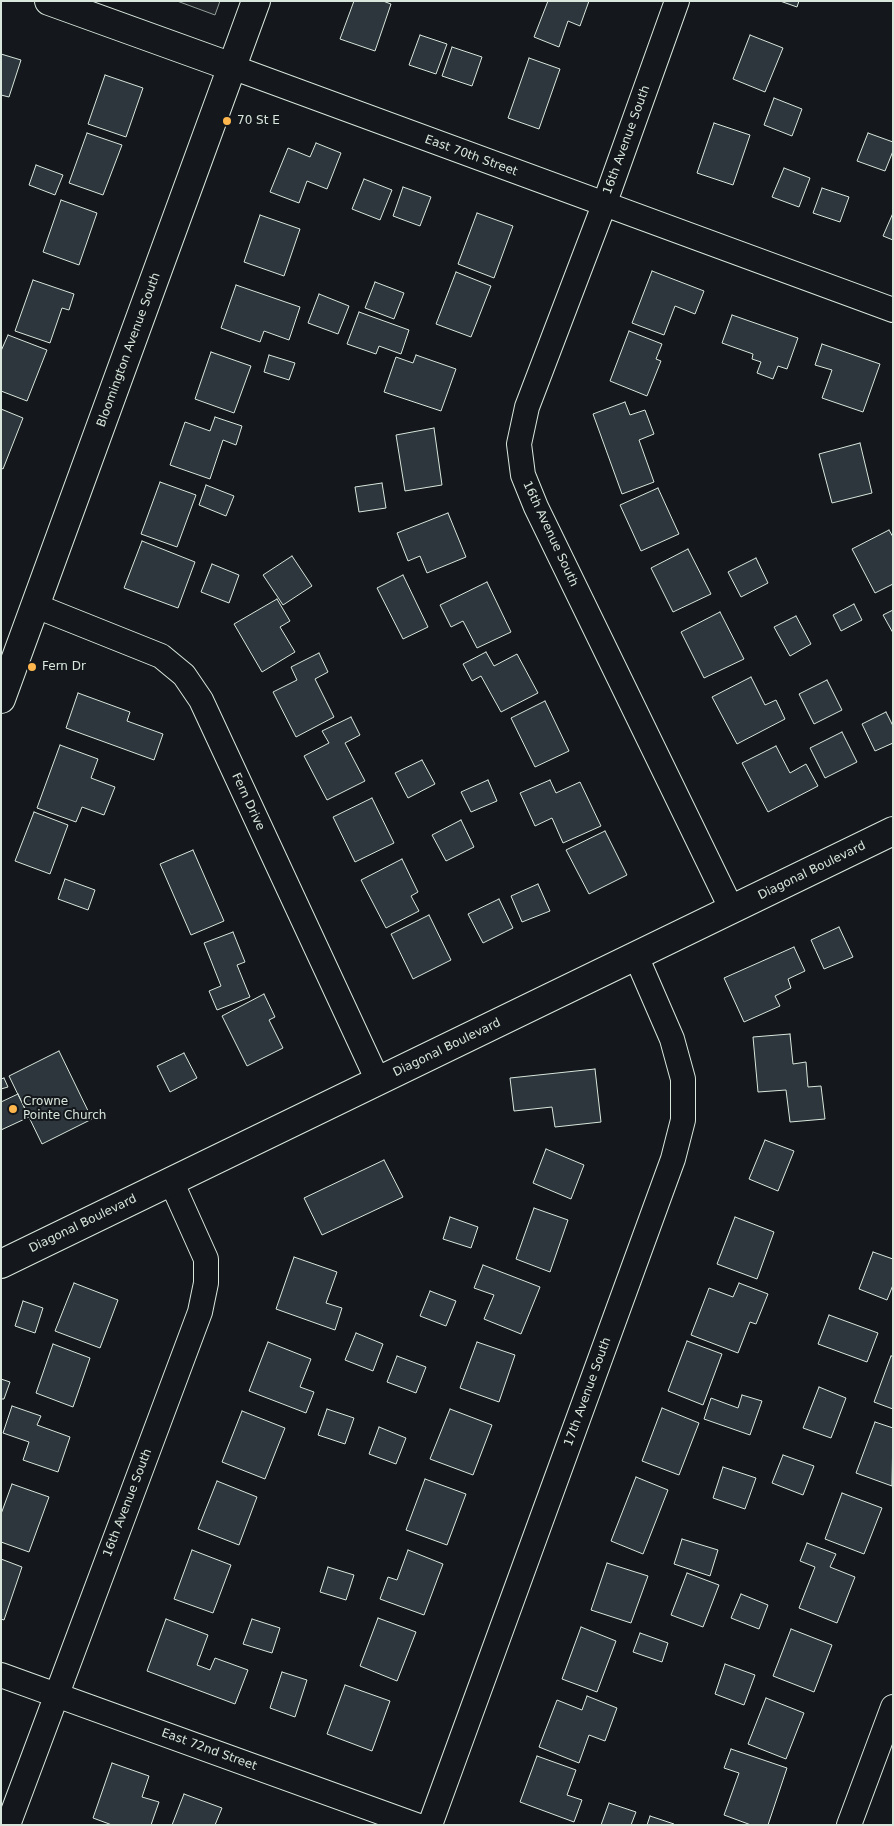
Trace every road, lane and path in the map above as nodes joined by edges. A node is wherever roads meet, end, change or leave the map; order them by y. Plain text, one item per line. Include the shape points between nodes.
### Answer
1 (49, 1) edge
2 (256, 1) edge
3 (677, 1) edge
4 (232, 67) junction
5 (604, 205) junction
6 (893, 310) edge
7 (36, 606) junction
8 (1, 699) edge
9 (893, 831) edge
10 (732, 910) junction
11 (636, 956) junction
12 (378, 1081) junction
13 (171, 1182) junction
14 (1, 1264) edge
15 (1, 1675) edge
16 (56, 1694) junction
17 (893, 1707) edge
18 (8, 1825) edge
19 (416, 1825) edge
20 (430, 1825) edge
21 (849, 1825) edge

1 - 4 street, East 70th Street
2 - 4 street, Bloomington Avenue South
3 - 5 street, 16th Avenue South
4 - 5 street, East 70th Street
4 - 7 street, Bloomington Avenue South
5 - 6 street, East 70th Street
5 - 10 street, 16th Avenue South via 527,407 519,444 523,475
7 - 8 street, Bloomington Avenue South
7 - 12 street, Fern Drive via 161,656 184,675 200,700
9 - 10 street, Diagonal Boulevard
10 - 11 street, Diagonal Boulevard
11 - 12 street, Diagonal Boulevard
11 - 20 street, 17th Avenue South via 672,1039 683,1079 683,1120 673,1159
12 - 13 street, Diagonal Boulevard
13 - 14 street, Diagonal Boulevard
13 - 16 street, 16th Avenue South via 206,1259 206,1283 200,1312
15 - 16 street, East 72nd Street
16 - 18 street, 16th Avenue South
16 - 19 street, East 72nd Street
17 - 21 street

